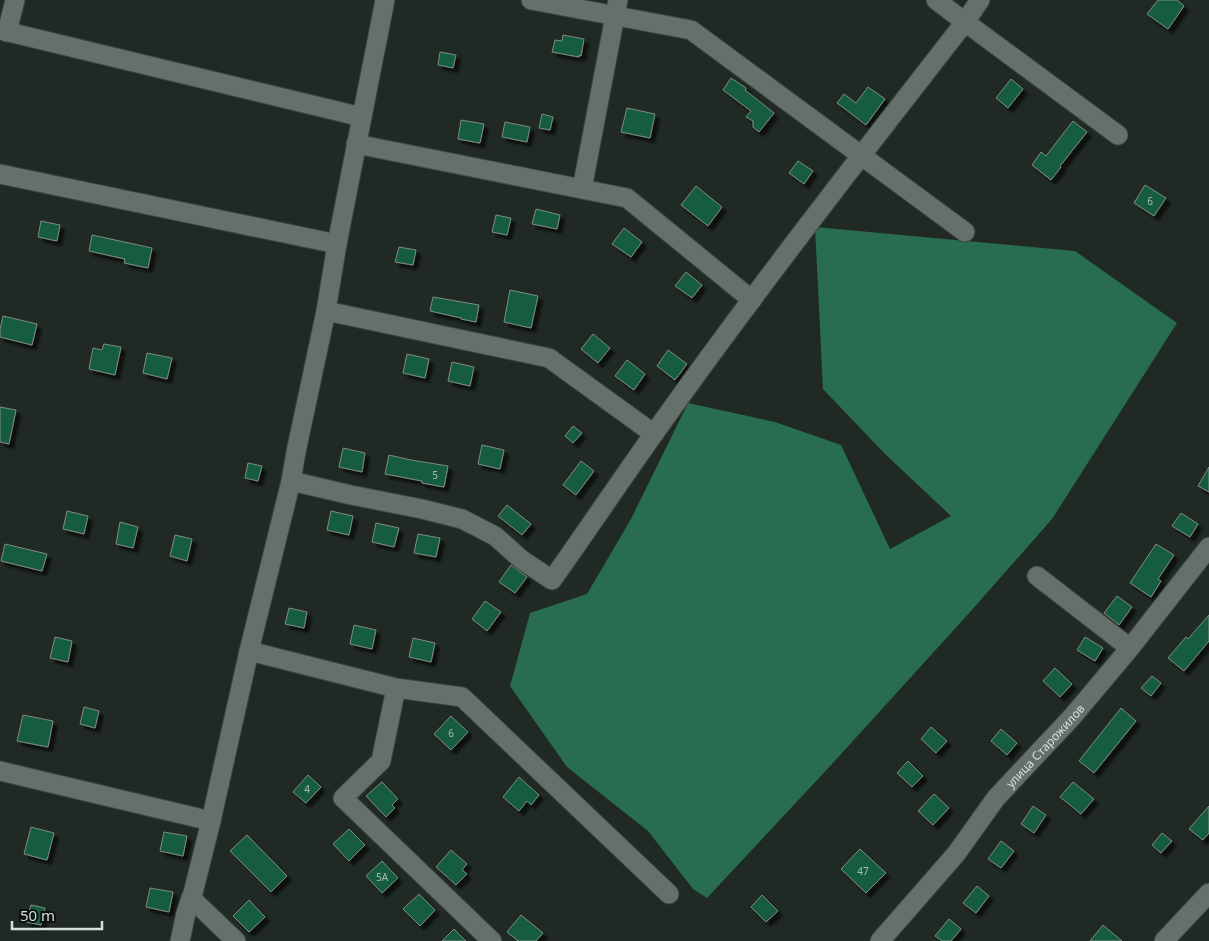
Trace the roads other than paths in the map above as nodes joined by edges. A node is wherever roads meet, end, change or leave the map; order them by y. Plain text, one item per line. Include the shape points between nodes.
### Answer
1 (15, 0) edge
2 (385, 0) edge
3 (531, 0) edge
4 (936, 0) edge
5 (980, 0) edge
6 (617, 8) edge
7 (965, 22) junction
8 (4, 31) edge
9 (362, 117) junction
10 (1118, 135) dead end
11 (356, 144) junction
12 (861, 155) junction
13 (0, 174) edge
14 (582, 189) junction
15 (965, 232) dead end
16 (337, 244) junction
17 (752, 300) junction
18 (326, 311) junction
19 (654, 434) junction
20 (291, 481) junction
21 (1209, 547) edge
22 (1037, 576) dead end
23 (1130, 648) junction
24 (249, 651) junction
25 (396, 688) junction
26 (0, 770) edge
27 (211, 821) junction
28 (1209, 893) edge
29 (669, 894) dead end
30 (191, 898) junction
31 (180, 941) edge
32 (236, 941) edge
33 (492, 941) edge
34 (880, 941) edge
35 (1164, 941) edge

1 - 8 street
2 - 9 street
3 - 6 street
4 - 7 street
5 - 7 street
6 - 12 street via 691,30
6 - 14 street
7 - 10 street
7 - 12 street
8 - 9 street
9 - 11 street
11 - 14 street
11 - 16 street
12 - 15 street
12 - 17 street
13 - 16 street
14 - 17 street via 626,198
16 - 18 street
17 - 19 street
18 - 19 street via 549,358
18 - 20 street
19 - 20 street via 552,580 495,536 462,519
20 - 24 street
21 - 23 street, улица Старожилов
22 - 23 street
23 - 34 street, улица Старожилов via 1072,717 996,798 956,854
24 - 25 street
24 - 27 street
25 - 29 street via 462,697
25 - 33 street via 381,761 343,798
26 - 27 street
27 - 30 street
28 - 35 street
30 - 31 street
30 - 32 street

